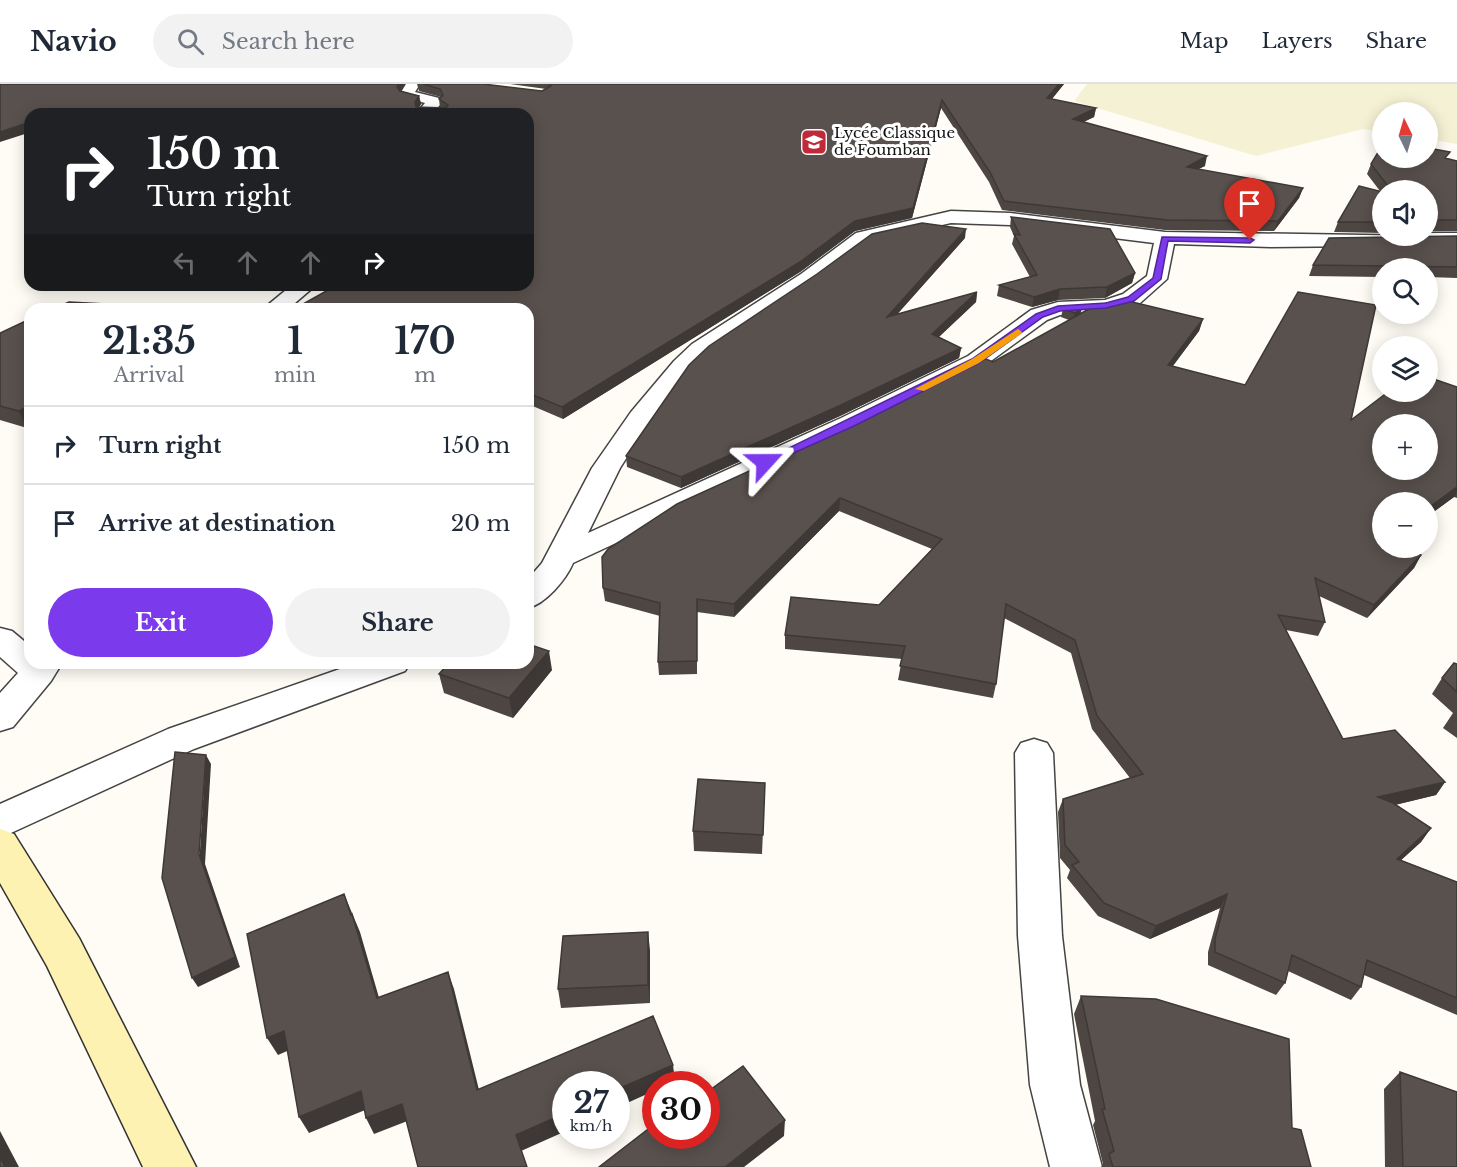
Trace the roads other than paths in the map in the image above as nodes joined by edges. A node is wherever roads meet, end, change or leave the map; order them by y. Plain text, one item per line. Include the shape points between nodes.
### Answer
1 (413, 84) edge
2 (429, 108) edge
3 (1165, 238) junction
4 (1457, 239) edge
5 (297, 291) edge
6 (282, 303) edge
7 (558, 558) junction
8 (534, 591) edge
9 (0, 639) edge
10 (24, 656) edge
11 (41, 669) edge
12 (376, 669) edge
13 (0, 718) edge
14 (1034, 753) dead end
15 (0, 822) edge
16 (0, 846) edge
17 (170, 1167) edge
18 (1076, 1167) edge

1 - 2 street via 407,93 434,101
3 - 4 street
3 - 7 street via 1157,279 1131,299 1039,315 976,361 850,424
3 - 7 street via 1010,219 951,217 863,237 700,349 682,366 640,417 606,468
5 - 6 street
7 - 8 street via 557,566
9 - 10 street
11 - 13 street
12 - 15 street via 181,739
14 - 18 street via 1043,971 1055,1085
16 - 17 main road via 63,952

